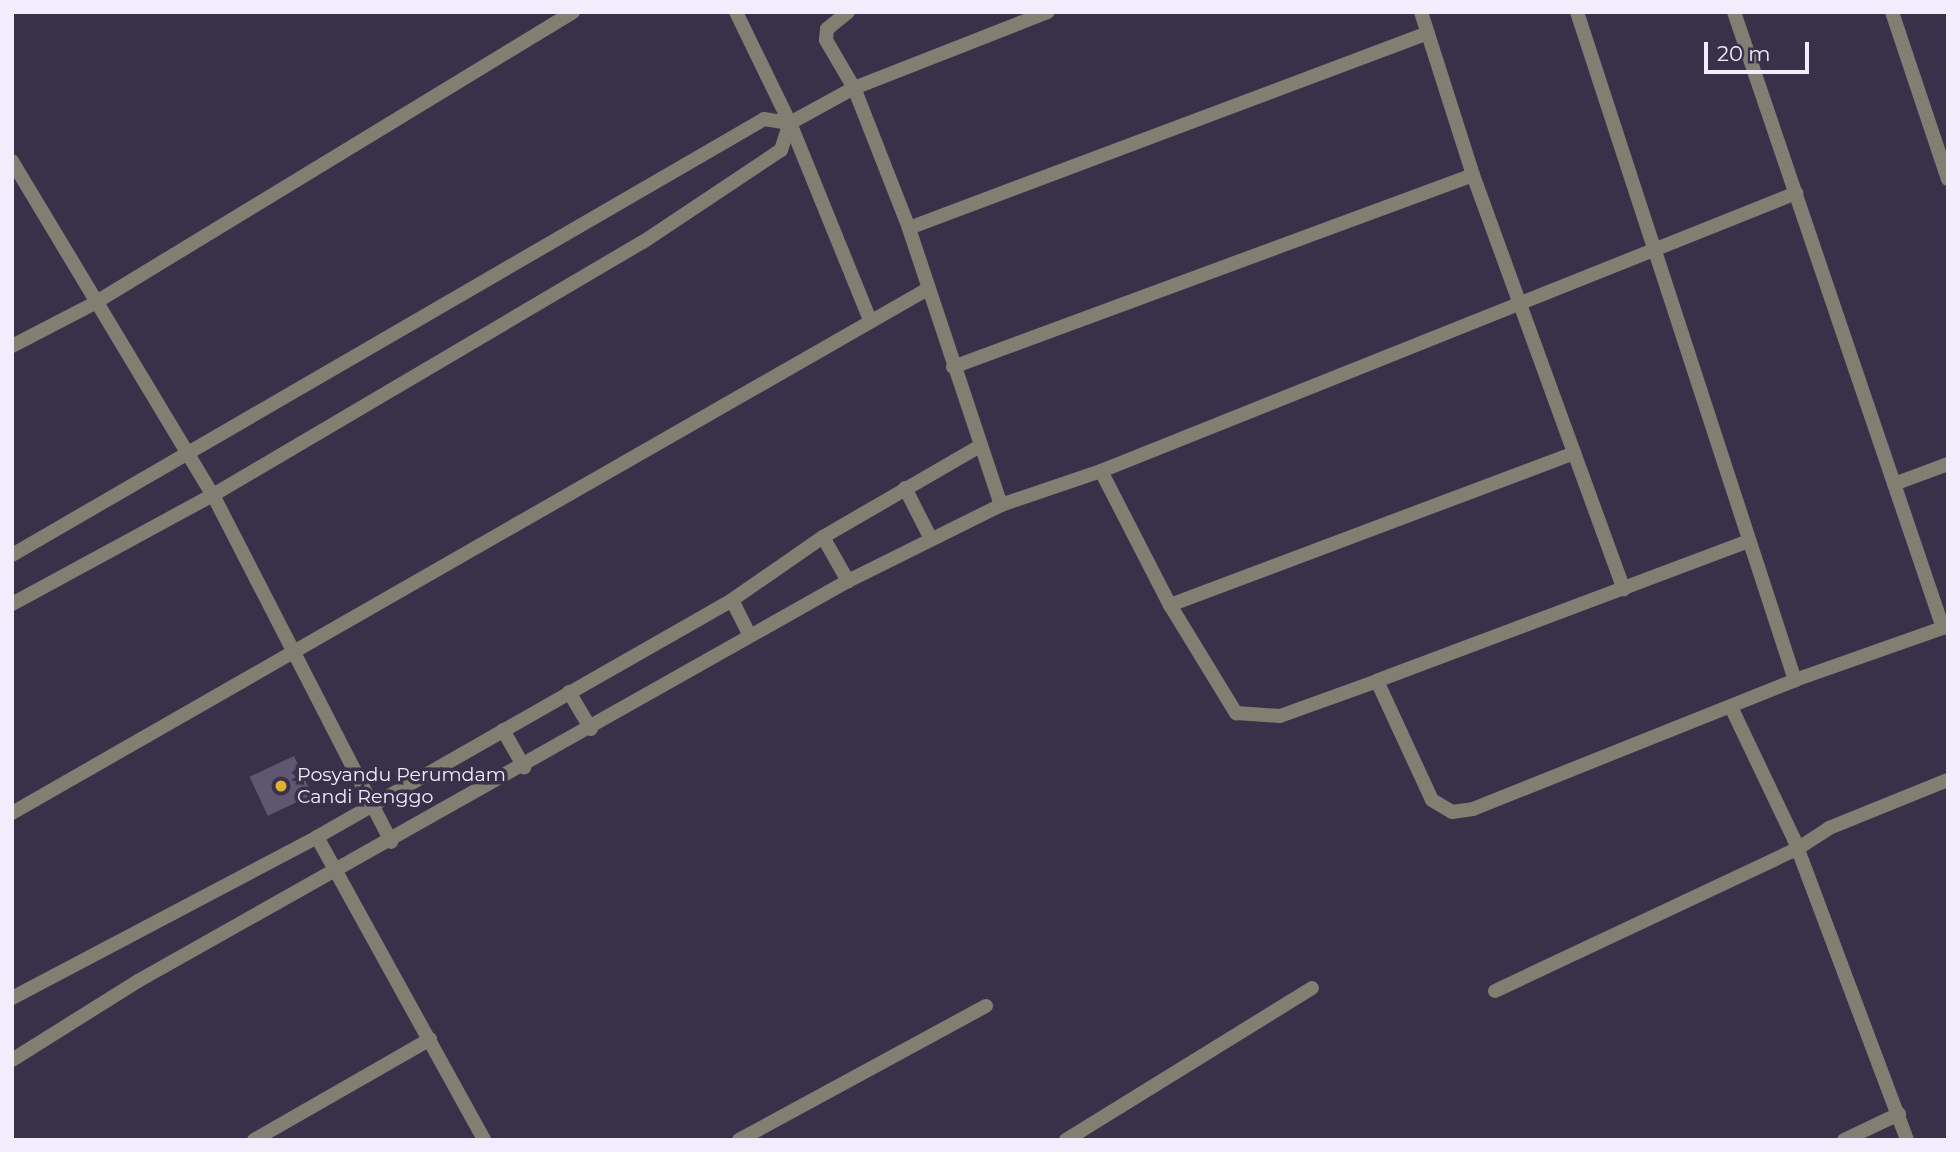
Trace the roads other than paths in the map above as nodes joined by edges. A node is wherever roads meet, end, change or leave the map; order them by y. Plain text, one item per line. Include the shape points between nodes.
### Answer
1 (573, 12) edge
2 (736, 12) edge
3 (848, 12) edge
4 (1048, 12) edge
5 (1422, 12) edge
6 (1577, 12) edge
7 (1734, 12) edge
8 (1892, 12) edge
9 (1428, 33) junction
10 (854, 88) junction
11 (790, 122) junction
12 (12, 161) edge
13 (1473, 175) junction
14 (1948, 179) edge
15 (1796, 192) junction
16 (909, 228) junction
17 (1651, 251) junction
18 (926, 290) junction
19 (93, 304) junction
20 (1518, 304) junction
21 (870, 320) junction
22 (12, 346) edge
23 (953, 367) junction
24 (978, 447) junction
25 (1574, 453) junction
26 (190, 456) junction
27 (1948, 464) edge
28 (1101, 471) junction
29 (1894, 484) junction
30 (905, 488) junction
31 (213, 495) junction
32 (1000, 505) junction
33 (822, 537) junction
34 (931, 539) junction
35 (1746, 542) junction
36 (12, 555) edge
37 (848, 581) junction
38 (1624, 589) junction
39 (732, 600) junction
40 (12, 604) edge
41 (1170, 605) junction
42 (1945, 627) edge
43 (750, 636) junction
44 (295, 655) junction
45 (1795, 680) junction
46 (1377, 681) junction
47 (569, 692) junction
48 (1731, 707) junction
49 (591, 729) junction
50 (503, 730) junction
51 (524, 766) junction
52 (1947, 783) edge
53 (370, 805) junction
54 (12, 813) edge
55 (317, 837) junction
56 (391, 842) junction
57 (1797, 849) junction
58 (337, 874) junction
59 (1312, 988) dead end
60 (1495, 991) dead end
61 (12, 998) edge
62 (986, 1006) dead end
63 (430, 1039) junction
64 (12, 1060) edge
65 (1899, 1114) junction
66 (254, 1140) edge
67 (484, 1140) edge
68 (739, 1140) edge
69 (1066, 1140) edge
70 (1844, 1140) edge
71 (1907, 1140) edge

1 - 19 street
2 - 11 street
3 - 10 street via 827,29 826,40
4 - 10 street
5 - 9 street
6 - 17 street
7 - 15 street
8 - 14 street
9 - 13 street
9 - 16 street
10 - 11 street
10 - 16 street
11 - 21 street
11 - 26 street via 764,119
11 - 31 street via 781,149 643,242
12 - 19 street
13 - 20 street
13 - 23 street
15 - 17 street
15 - 29 street
16 - 18 street
17 - 20 street
17 - 35 street
18 - 21 street
18 - 23 street
19 - 22 street
19 - 26 street
20 - 25 street
20 - 28 street
21 - 44 street
23 - 24 street
24 - 30 street
24 - 32 street
25 - 38 street
25 - 41 street
26 - 31 street
26 - 36 street
27 - 29 street
28 - 32 street
28 - 41 street
29 - 42 street
30 - 33 street
30 - 34 street
31 - 40 street
31 - 44 street
32 - 34 street
33 - 37 street
33 - 39 street
34 - 37 street
35 - 38 street
35 - 45 street
37 - 43 street
38 - 46 street
39 - 43 street
39 - 47 street
41 - 46 street via 1236,713 1280,716
42 - 45 street
43 - 49 street
44 - 53 street
44 - 54 street
45 - 48 street
46 - 48 street via 1432,800 1457,812
47 - 49 street
47 - 50 street
48 - 57 street
49 - 51 street
50 - 51 street
50 - 53 street
51 - 56 street
52 - 57 street via 1829,828
53 - 55 street
53 - 56 street
55 - 58 street
55 - 61 street
56 - 58 street
57 - 60 street
57 - 65 street
58 - 63 street
58 - 64 street via 138,981
59 - 69 street
62 - 68 street
63 - 66 street
63 - 67 street
65 - 70 street
65 - 71 street

